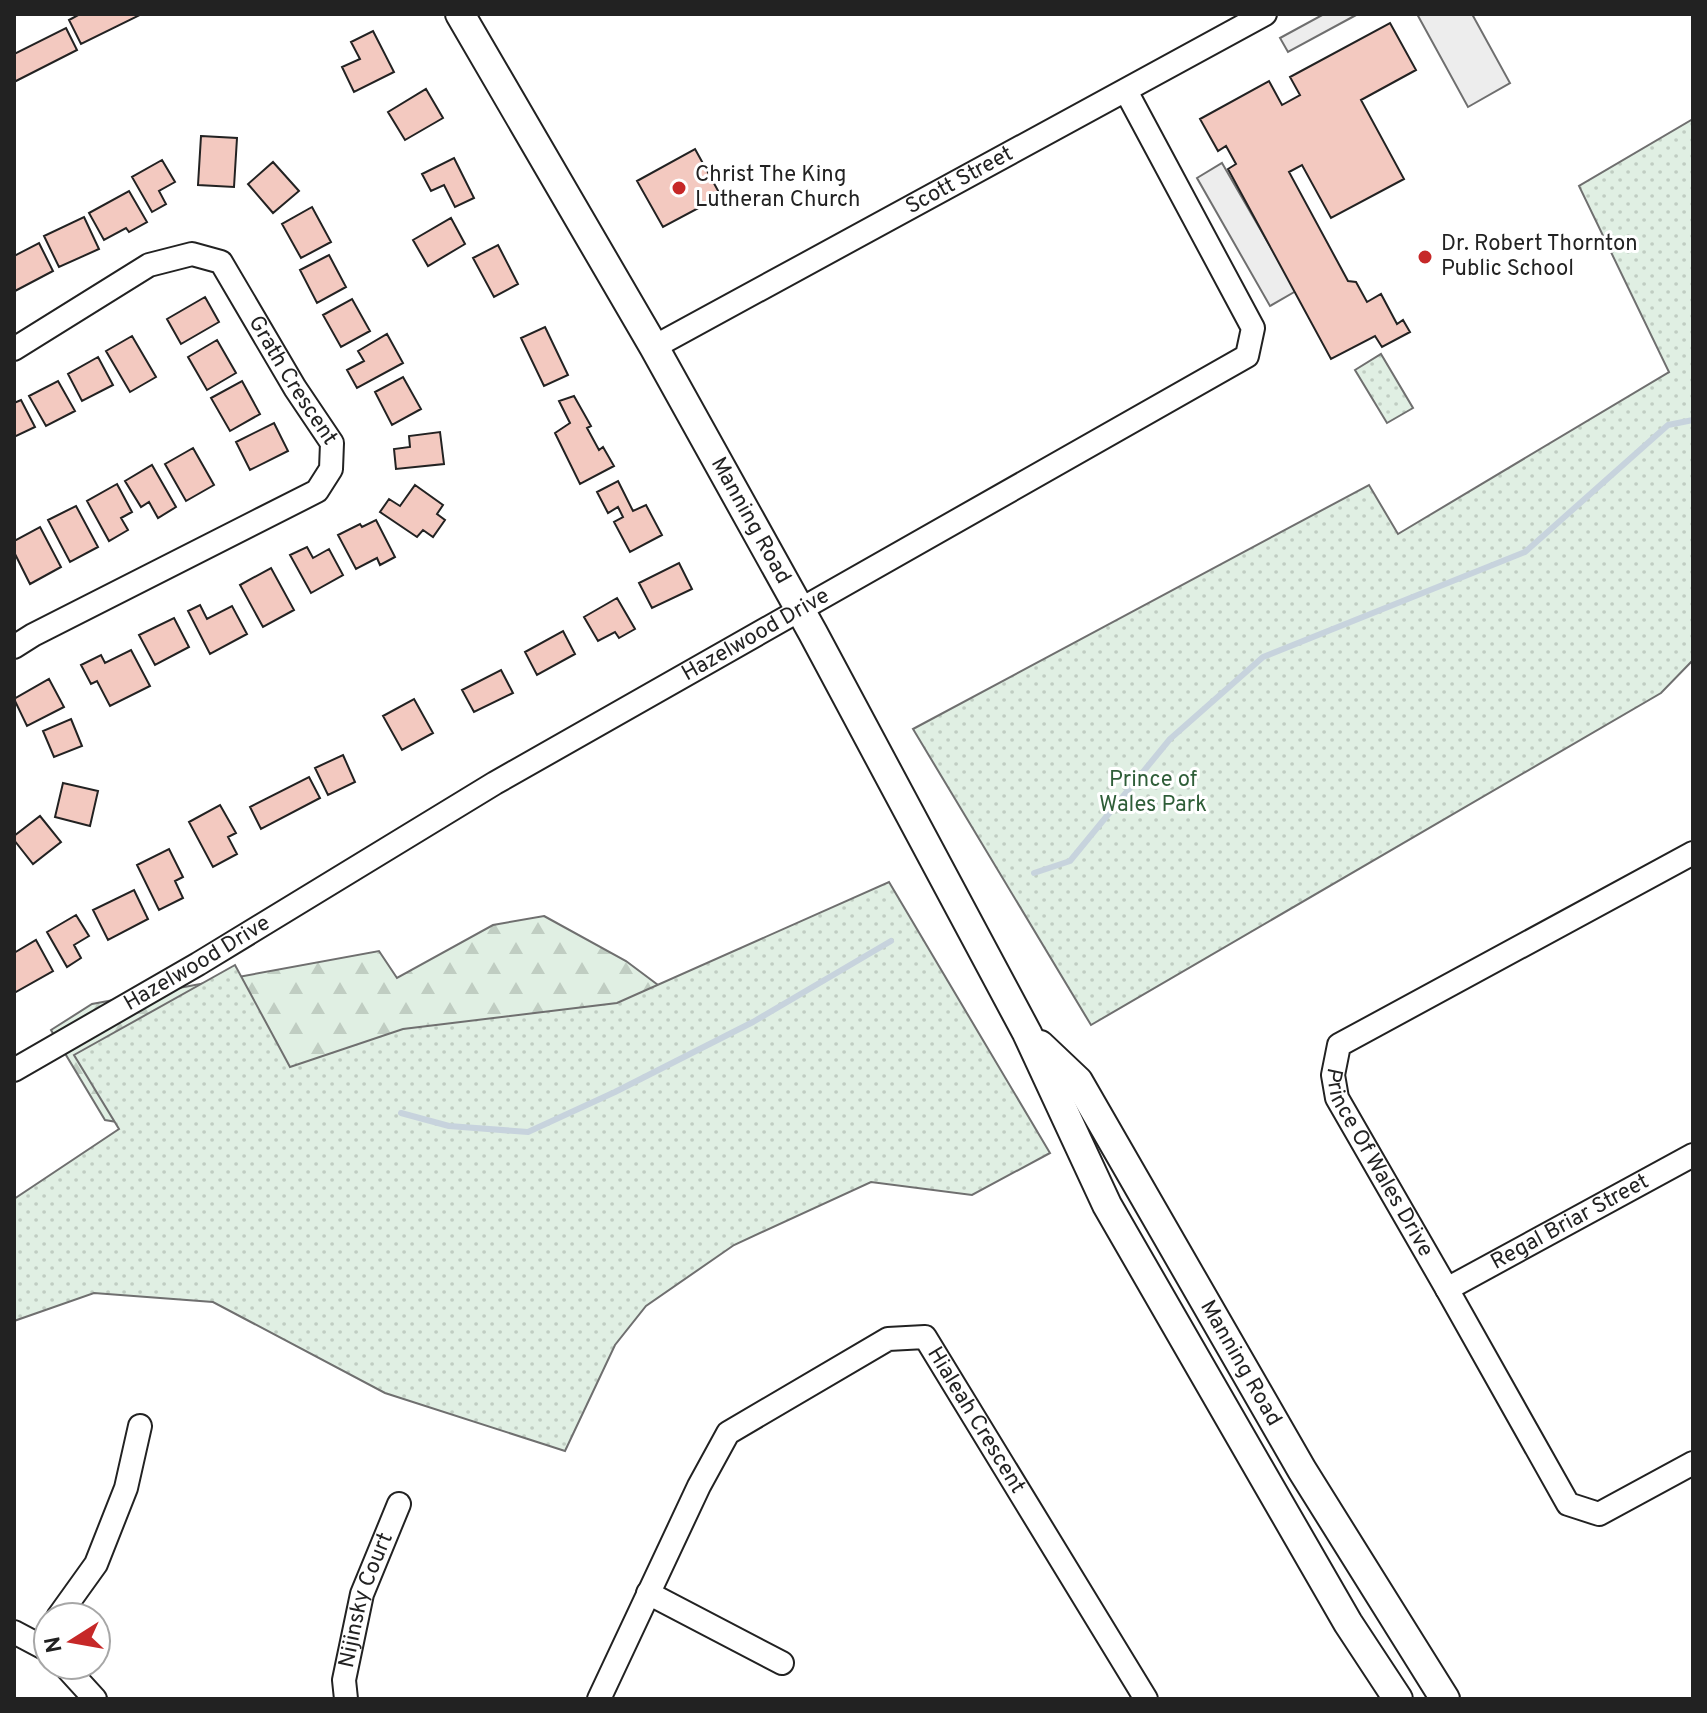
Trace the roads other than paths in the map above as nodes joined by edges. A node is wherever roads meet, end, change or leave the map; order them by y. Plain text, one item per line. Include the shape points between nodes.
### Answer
1 (460, 14) edge
2 (1265, 14) edge
3 (1126, 91) junction
4 (654, 347) junction
5 (14, 349) edge
6 (801, 611) junction
7 (14, 647) edge
8 (1693, 853) edge
9 (1027, 1033) junction
10 (14, 1070) edge
11 (1693, 1155) edge
12 (1447, 1289) junction
13 (140, 1426) dead end
14 (1693, 1463) edge
15 (399, 1504) dead end
16 (648, 1593) junction
17 (69, 1601) edge
18 (782, 1663) dead end
19 (79, 1681) edge
20 (95, 1699) edge
21 (346, 1699) edge
22 (599, 1699) edge
23 (1146, 1699) edge
24 (1398, 1699) edge
25 (1445, 1699) edge

1 - 4 main road, Manning Road
2 - 3 street, Scott Street
3 - 4 street, Scott Street
3 - 6 street, Hazelwood Drive via 1253,328 1247,356
4 - 6 main road, Manning Road
5 - 7 street, Grath Crescent via 149,265 192,254 221,262 332,443 331,469 317,491
6 - 9 main road, Manning Road
6 - 10 street, Hazelwood Drive via 495,783
8 - 12 street, Prince Of Wales Drive via 1339,1045 1333,1075 1337,1098
9 - 24 main road, Manning Road via 1107,1205 1348,1623
9 - 25 main road, Manning Road via 1078,1081 1302,1470
11 - 12 street, Regal Briar Street
12 - 14 street, Prince Of Wales Drive via 1568,1504 1599,1514
13 - 17 street via 126,1488 96,1564
15 - 21 street, Nijinsky Court via 362,1594 344,1680
16 - 18 street
16 - 22 street, Hialeah Crescent
16 - 23 street, Hialeah Crescent via 728,1433 888,1339 925,1337
19 - 20 street

